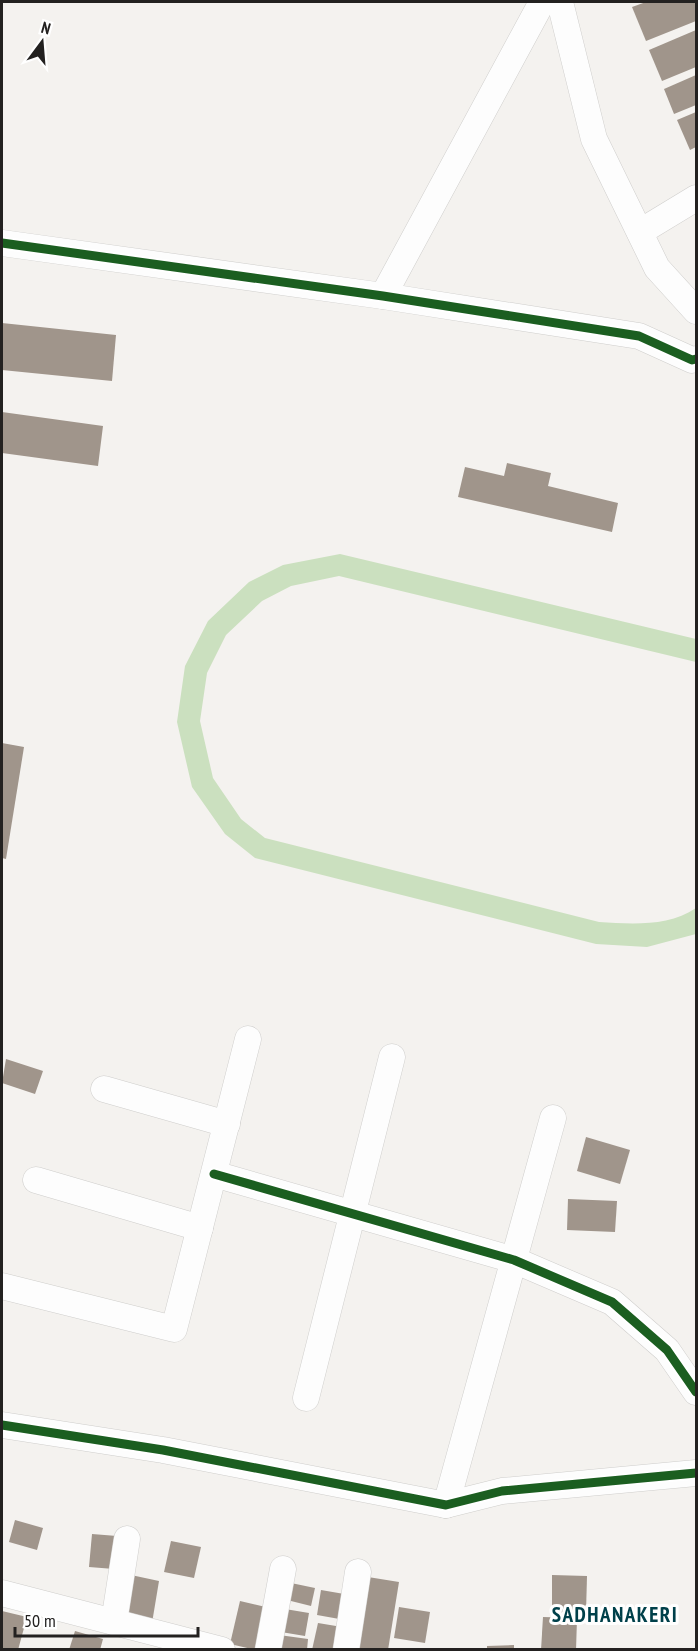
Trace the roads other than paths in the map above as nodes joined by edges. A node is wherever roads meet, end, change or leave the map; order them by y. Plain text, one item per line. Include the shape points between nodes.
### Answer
1 (542, 2) edge
2 (560, 2) edge
3 (696, 198) edge
4 (640, 232) junction
5 (2, 243) edge
6 (383, 296) junction
7 (696, 311) edge
8 (696, 359) edge
9 (248, 1040) dead end
10 (392, 1057) dead end
11 (104, 1089) dead end
12 (553, 1119) dead end
13 (227, 1124) junction
14 (214, 1174) junction
15 (36, 1180) dead end
16 (353, 1214) junction
17 (200, 1228) junction
18 (514, 1260) junction
19 (2, 1286) edge
20 (696, 1392) edge
21 (306, 1398) dead end
22 (2, 1425) edge
23 (696, 1473) edge
24 (446, 1504) junction
25 (127, 1539) dead end
26 (283, 1569) dead end
27 (358, 1572) dead end
28 (2, 1593) edge
29 (114, 1622) junction
30 (222, 1650) edge
31 (268, 1650) edge
32 (346, 1650) edge

1 - 6 street
2 - 4 street via 594,138
3 - 4 street
4 - 7 street via 657,268
5 - 6 street
6 - 8 street via 639,336
9 - 13 street
10 - 16 street
11 - 13 street
12 - 18 street
13 - 14 street
14 - 16 street
14 - 17 street
15 - 17 street
16 - 18 street
16 - 21 street
17 - 19 street via 174,1329
18 - 20 street via 612,1302 666,1350
18 - 24 street
22 - 24 street via 163,1450
23 - 24 street via 502,1491
25 - 29 street
26 - 31 street
27 - 32 street
28 - 29 street
29 - 30 street

